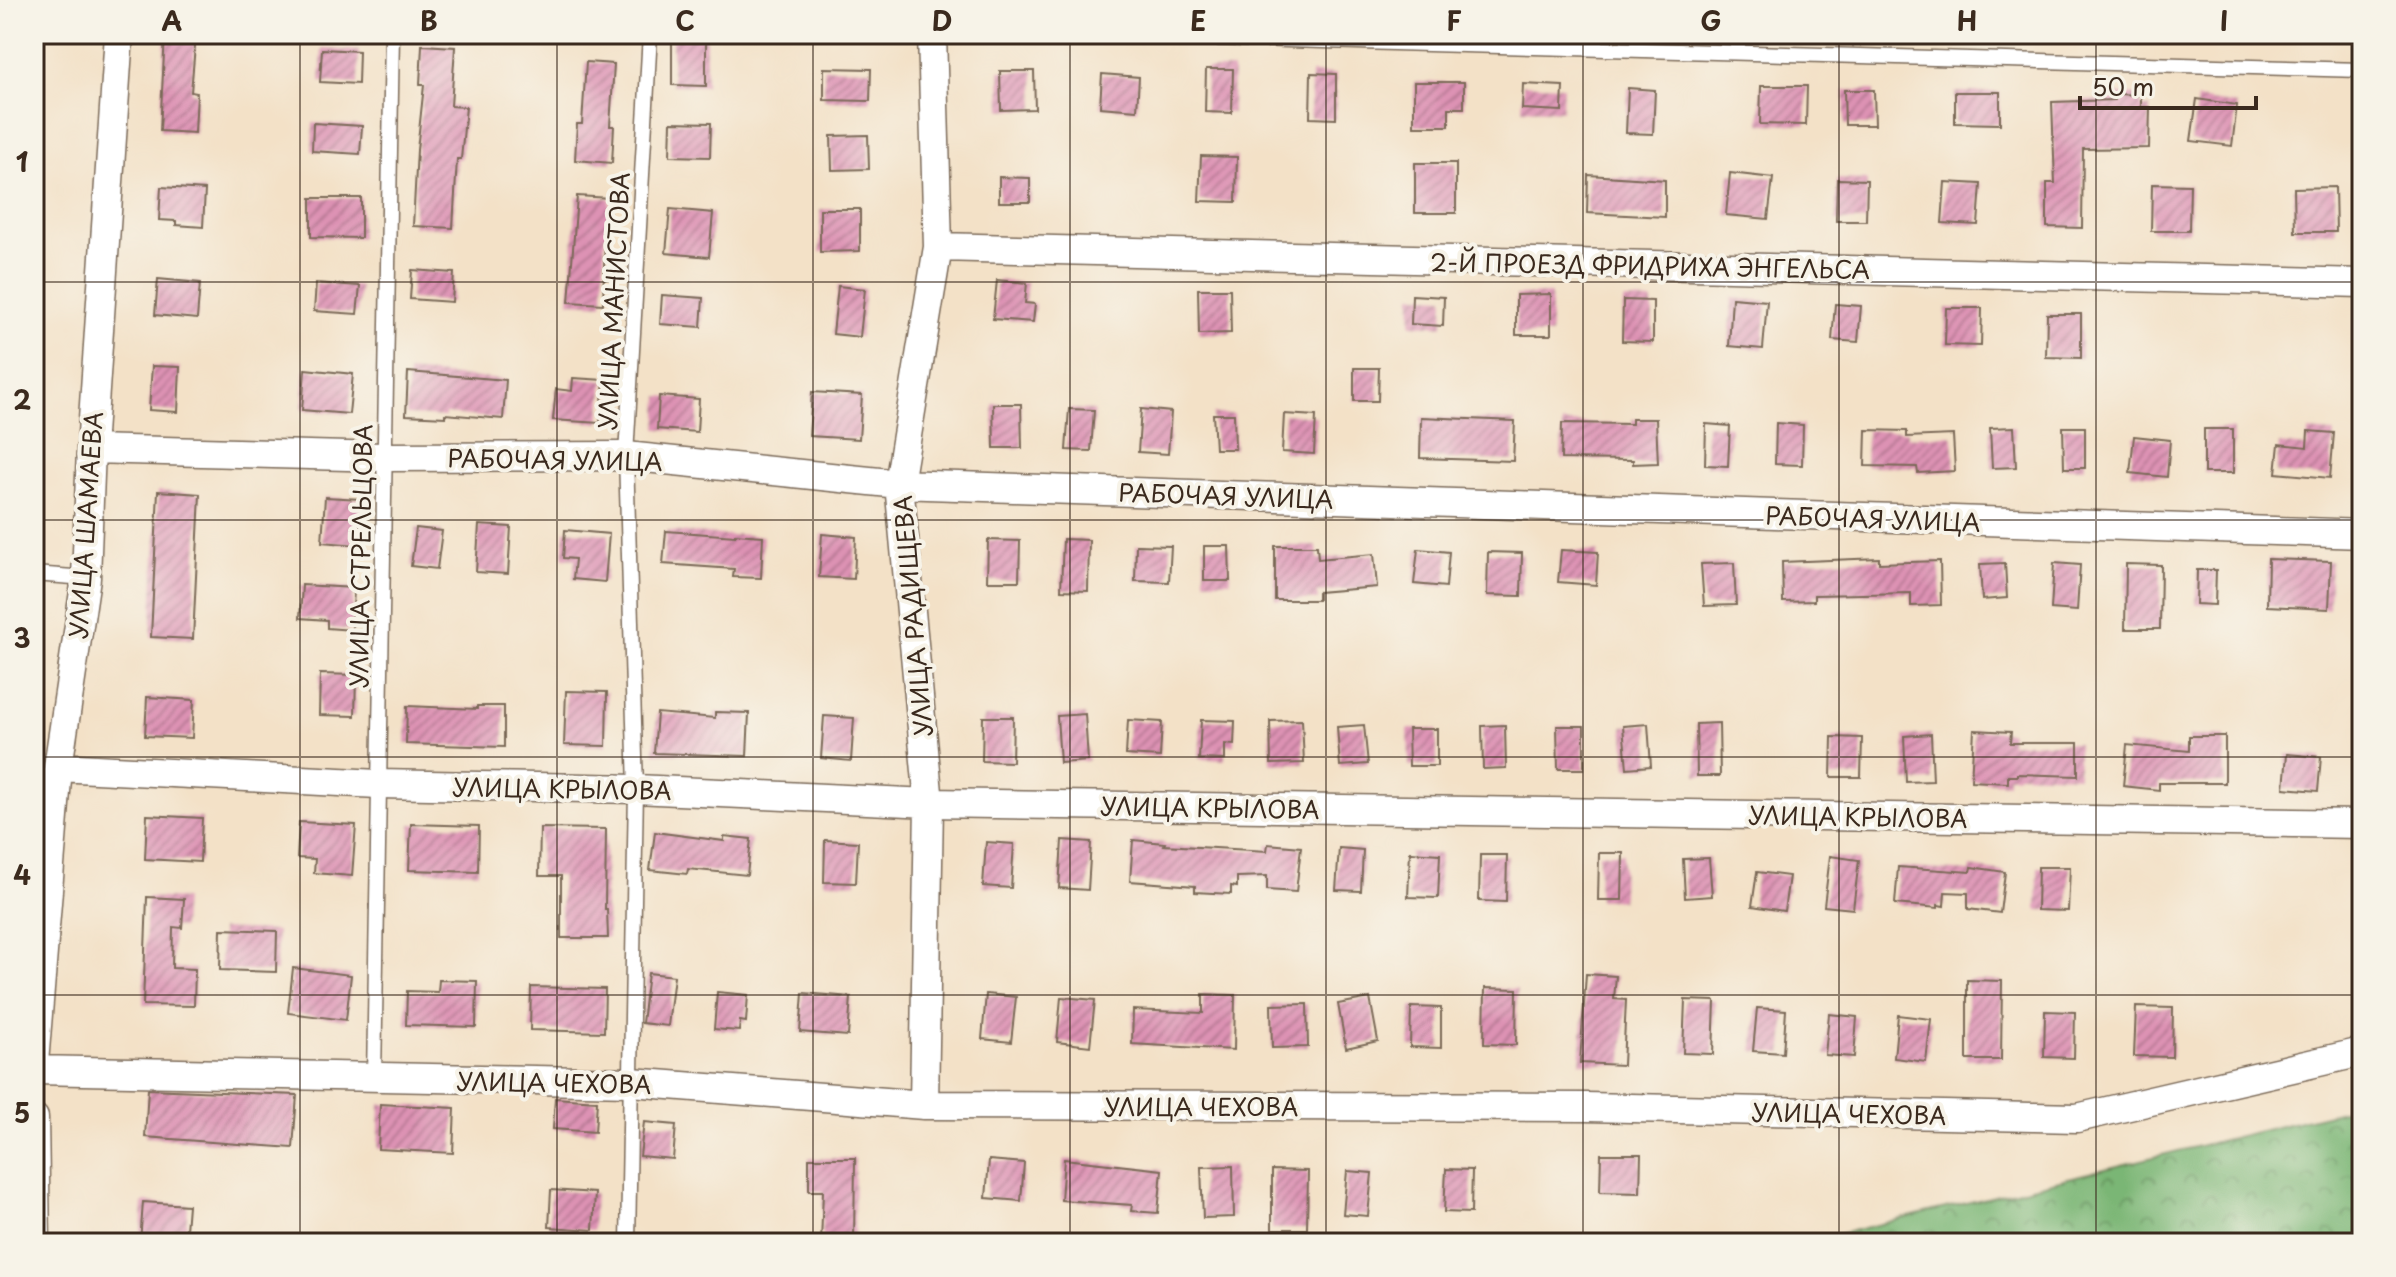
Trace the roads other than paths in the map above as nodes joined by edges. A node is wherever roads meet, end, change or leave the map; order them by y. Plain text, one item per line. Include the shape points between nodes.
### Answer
1 (119, 34) edge
2 (392, 34) edge
3 (650, 34) edge
4 (932, 34) edge
5 (1070, 34) edge
6 (2362, 70) edge
7 (938, 247) junction
8 (2362, 283) edge
9 (91, 449) junction
10 (626, 456) junction
11 (384, 457) junction
12 (899, 484) junction
13 (2362, 534) edge
14 (34, 574) edge
15 (86, 578) junction
16 (58, 767) junction
17 (378, 784) junction
18 (636, 789) junction
19 (929, 803) junction
20 (2362, 824) edge
21 (40, 936) edge
22 (2362, 1052) edge
23 (34, 1063) edge
24 (34, 1070) edge
25 (374, 1078) junction
26 (631, 1082) junction
27 (924, 1105) junction
28 (34, 1118) edge
29 (36, 1243) edge
30 (628, 1243) edge

1 - 9 street, УЛИЦА ШАМАЕВА
2 - 11 lane, УЛИЦА СТРЕЛЬЦОВА
3 - 10 lane, УЛИЦА МАНИСТОВА
4 - 7 street, УЛИЦА РАДИЩЕВА
5 - 6 lane
7 - 8 street, 2-Й ПРОЕЗД ФРИДРИХА ЭНГЕЛЬСА
7 - 12 street, УЛИЦА РАДИЩЕВА
9 - 11 street, РАБОЧАЯ УЛИЦА
9 - 15 street, УЛИЦА ШАМАЕВА
10 - 11 street, РАБОЧАЯ УЛИЦА
10 - 12 street, РАБОЧАЯ УЛИЦА
10 - 18 lane, УЛИЦА МАНИСТОВА
11 - 17 lane, УЛИЦА СТРЕЛЬЦОВА
12 - 13 street, РАБОЧАЯ УЛИЦА
12 - 19 street, УЛИЦА РАДИЩЕВА
14 - 15 lane
15 - 16 street, УЛИЦА ШАМАЕВА
16 - 17 street, УЛИЦА КРЫЛОВА
16 - 21 street, УЛИЦА ШАМАЕВА
17 - 18 street, УЛИЦА КРЫЛОВА
17 - 25 lane, УЛИЦА СТРЕЛЬЦОВА
18 - 19 street, УЛИЦА КРЫЛОВА
18 - 26 lane, УЛИЦА МАНИСТОВА
19 - 20 street, УЛИЦА КРЫЛОВА
19 - 27 street, УЛИЦА РАДИЩЕВА
21 - 23 street, УЛИЦА ШАМАЕВА
22 - 27 street, УЛИЦА ЧЕХОВА via 2077,1118 1586,1107
24 - 25 street, УЛИЦА ЧЕХОВА
25 - 26 street, УЛИЦА ЧЕХОВА
26 - 27 street, УЛИЦА ЧЕХОВА
26 - 30 lane, УЛИЦА МАНИСТОВА
28 - 29 street

